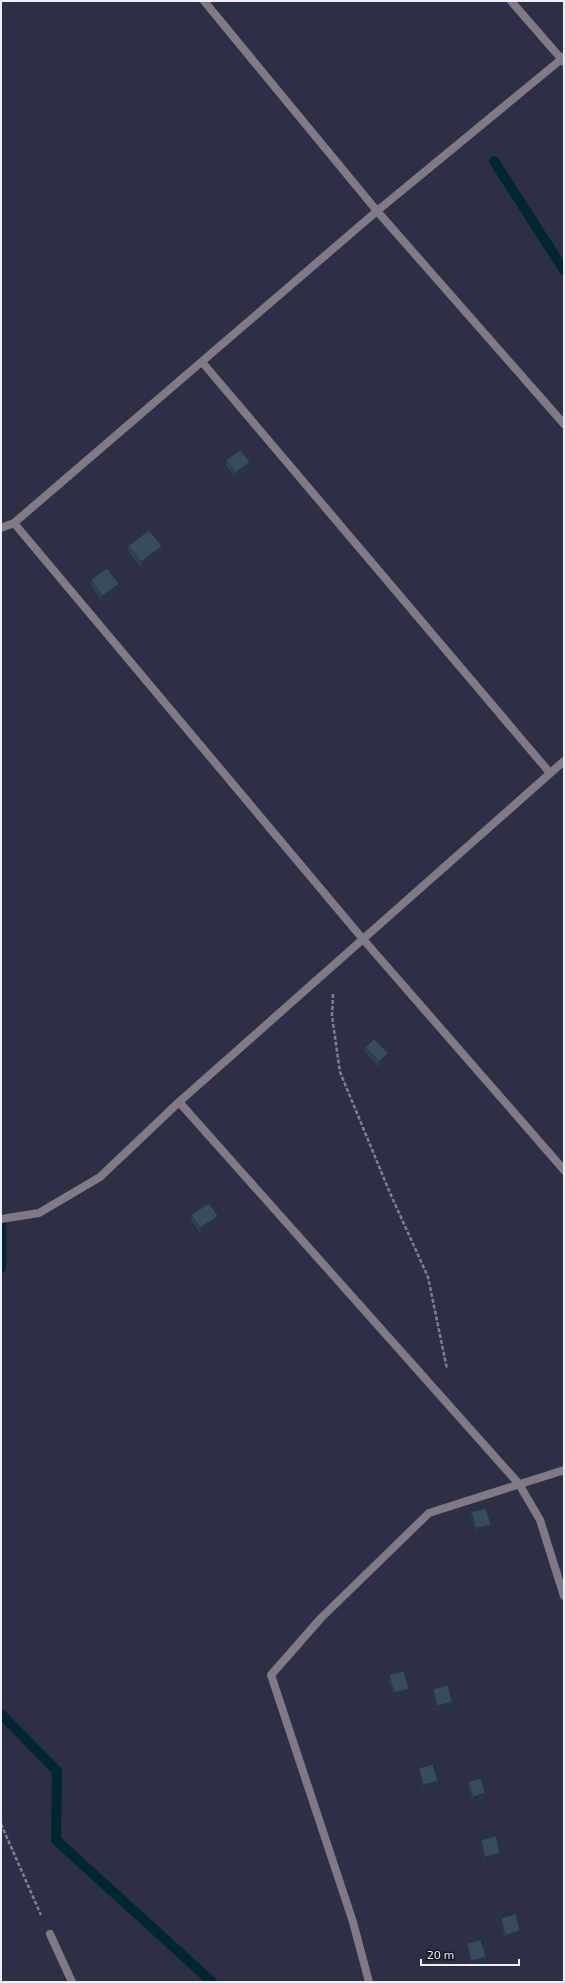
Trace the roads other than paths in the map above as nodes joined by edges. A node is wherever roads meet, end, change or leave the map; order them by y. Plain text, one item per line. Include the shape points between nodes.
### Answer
1 (204, 1) edge
2 (511, 1) edge
3 (563, 59) edge
4 (377, 211) junction
5 (202, 362) junction
6 (564, 424) edge
7 (14, 523) junction
8 (1, 528) edge
9 (564, 760) edge
10 (550, 773) junction
11 (362, 938) junction
12 (179, 1102) junction
13 (564, 1170) edge
14 (1, 1219) edge
15 (564, 1470) edge
16 (519, 1484) junction
17 (564, 1596) edge
18 (50, 1934) road end
19 (72, 1982) edge
20 (369, 1982) edge

1 - 4 street
2 - 3 street
3 - 4 street
4 - 5 street
4 - 6 street
5 - 7 street
5 - 10 street
7 - 8 street
7 - 11 street
9 - 10 street
10 - 11 street
11 - 12 street
11 - 13 street
12 - 14 street via 100,1177 39,1213
12 - 16 street
15 - 16 street
16 - 17 street via 540,1520
16 - 20 street via 429,1513 321,1618 271,1675 353,1922
18 - 19 street

